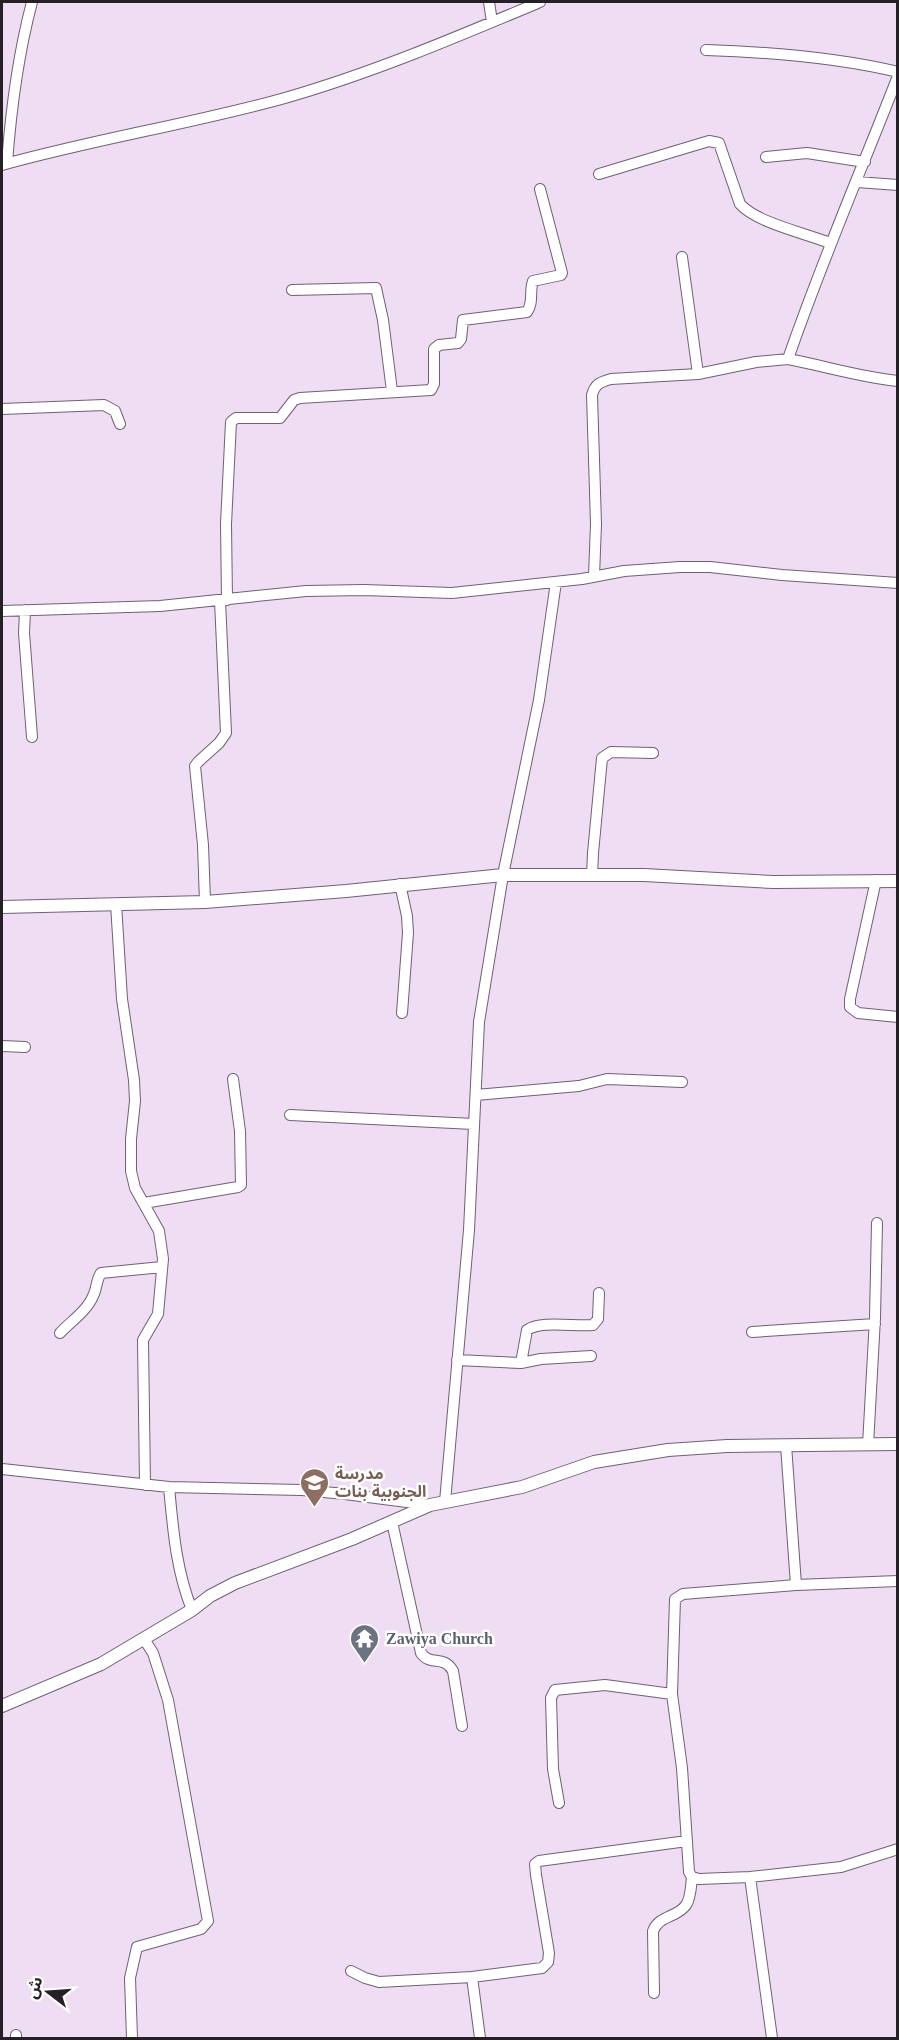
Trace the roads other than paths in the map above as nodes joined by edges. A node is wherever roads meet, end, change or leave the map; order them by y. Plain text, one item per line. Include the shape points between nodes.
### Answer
1 (32, 2) edge
2 (489, 2) edge
3 (540, 2) edge
4 (492, 22) junction
5 (706, 50) dead end
6 (897, 74) edge
7 (895, 91) edge
8 (766, 157) dead end
9 (865, 162) junction
10 (4, 164) edge
11 (599, 174) dead end
12 (857, 182) junction
13 (897, 185) edge
14 (540, 189) dead end
15 (830, 243) junction
16 (682, 257) dead end
17 (292, 290) dead end
18 (788, 359) junction
19 (698, 374) junction
20 (897, 381) edge
21 (392, 391) junction
22 (2, 409) edge
23 (120, 424) dead end
24 (594, 576) junction
25 (556, 582) junction
26 (897, 583) edge
27 (224, 601) junction
28 (25, 610) junction
29 (2, 611) edge
30 (32, 737) dead end
31 (652, 753) dead end
32 (502, 875) junction
33 (592, 876) junction
34 (876, 880) junction
35 (897, 881) edge
36 (400, 884) junction
37 (205, 902) junction
38 (116, 904) junction
39 (2, 907) edge
40 (402, 1013) dead end
41 (897, 1017) edge
42 (2, 1046) edge
43 (25, 1047) dead end
44 (233, 1078) dead end
45 (682, 1082) dead end
46 (476, 1095) junction
47 (290, 1115) dead end
48 (474, 1124) junction
49 (144, 1203) junction
50 (877, 1224) dead end
51 (162, 1267) junction
52 (599, 1293) dead end
53 (875, 1324) junction
54 (752, 1332) dead end
55 (60, 1333) dead end
56 (591, 1356) dead end
57 (457, 1360) junction
58 (521, 1363) junction
59 (897, 1444) edge
60 (786, 1445) junction
61 (868, 1445) junction
62 (2, 1469) edge
63 (145, 1485) junction
64 (169, 1487) junction
65 (445, 1502) junction
66 (430, 1505) junction
67 (392, 1522) junction
68 (897, 1581) edge
69 (796, 1585) junction
70 (192, 1610) junction
71 (144, 1639) junction
72 (672, 1694) junction
73 (2, 1706) edge
74 (462, 1726) dead end
75 (559, 1803) dead end
76 (687, 1841) junction
77 (897, 1849) edge
78 (692, 1877) junction
79 (750, 1877) junction
80 (351, 1971) dead end
81 (472, 1977) junction
82 (654, 1993) dead end
83 (132, 2038) edge
84 (480, 2038) edge
85 (772, 2038) edge

1 - 10 street via 12,99
2 - 4 street
3 - 4 street
4 - 10 street via 285,98
5 - 6 street via 802,56
6 - 7 street
7 - 9 street
8 - 9 street via 807,153
9 - 12 street
11 - 15 street via 715,141 745,209
12 - 13 street
12 - 15 street
14 - 21 street via 561,275 533,281 532,304 527,312 463,320 458,343 434,349 431,390
15 - 18 street
16 - 19 street
17 - 21 street via 376,288
18 - 19 street
18 - 20 street
19 - 24 street via 611,379 594,388
21 - 27 street via 300,398 280,418 236,418 231,422
22 - 23 street via 104,405 115,411
24 - 25 street
24 - 26 street via 651,568 710,567
25 - 27 street via 452,593 306,591
25 - 32 street via 539,700
27 - 28 street
27 - 37 street via 226,733 195,766
28 - 29 street
28 - 30 street
31 - 33 street via 610,752 602,758
32 - 33 street
32 - 36 street
32 - 46 street via 479,1022
33 - 34 street via 773,882
34 - 35 street
34 - 41 street via 850,1007 858,1013
36 - 37 street
36 - 40 street via 408,933
37 - 38 street
38 - 39 street
38 - 49 street via 122,999 134,1080 131,1171
42 - 43 street
44 - 49 street via 240,1131 241,1185
45 - 46 street via 607,1079 579,1086
46 - 48 street
47 - 48 street
48 - 57 street
49 - 51 street via 159,1231
50 - 53 street
51 - 55 street via 101,1273 87,1305
51 - 63 street via 158,1314 142,1340
52 - 58 street via 597,1323 532,1327 527,1330
53 - 54 street
53 - 61 street
56 - 58 street
57 - 58 street
57 - 65 street
59 - 61 street
60 - 61 street
60 - 65 street via 715,1446 626,1456 594,1462 522,1487
60 - 69 street
62 - 63 street
63 - 64 street
64 - 66 street via 302,1490
64 - 70 street via 176,1552
65 - 66 street
66 - 67 street
67 - 70 street via 236,1583
67 - 74 street via 421,1653 430,1660 450,1665
68 - 69 street
69 - 72 street via 678,1596 674,1605
70 - 71 street
71 - 73 street via 101,1664
71 - 83 street via 153,1653 168,1700 208,1921 201,1929 137,1947 130,1978
72 - 75 street via 605,1685 555,1690 551,1698 553,1769
72 - 76 street
76 - 78 street
76 - 81 street via 538,1861 536,1875 548,1962 542,1968
77 - 79 street via 841,1867
78 - 79 street
78 - 82 street via 687,1904 662,1919 653,1931
79 - 85 street
80 - 81 street via 379,1982
81 - 84 street

